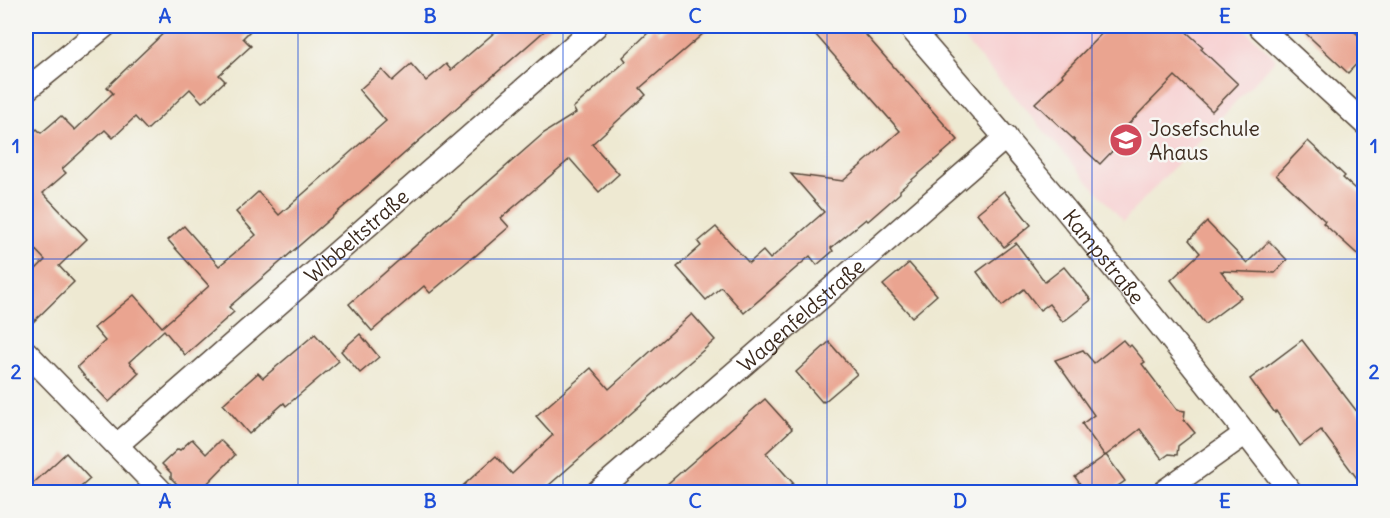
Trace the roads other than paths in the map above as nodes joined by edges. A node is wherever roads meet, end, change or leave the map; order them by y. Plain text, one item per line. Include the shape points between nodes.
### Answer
1 (105, 26) edge
2 (596, 26) edge
3 (909, 26) edge
4 (1259, 26) edge
5 (26, 90) edge
6 (1365, 123) edge
7 (1006, 137) junction
8 (26, 352) edge
9 (1246, 433) junction
10 (117, 445) junction
11 (162, 492) edge
12 (597, 492) edge
13 (1163, 492) edge
14 (1291, 492) edge

1 - 5 street
2 - 10 street, Wibbeltstraße
3 - 7 street, Kampstraße
4 - 6 street
7 - 9 street, Kampstraße
7 - 12 street, Wagenfeldstraße
8 - 10 street
9 - 13 street
9 - 14 street, Kampstraße
10 - 11 street

